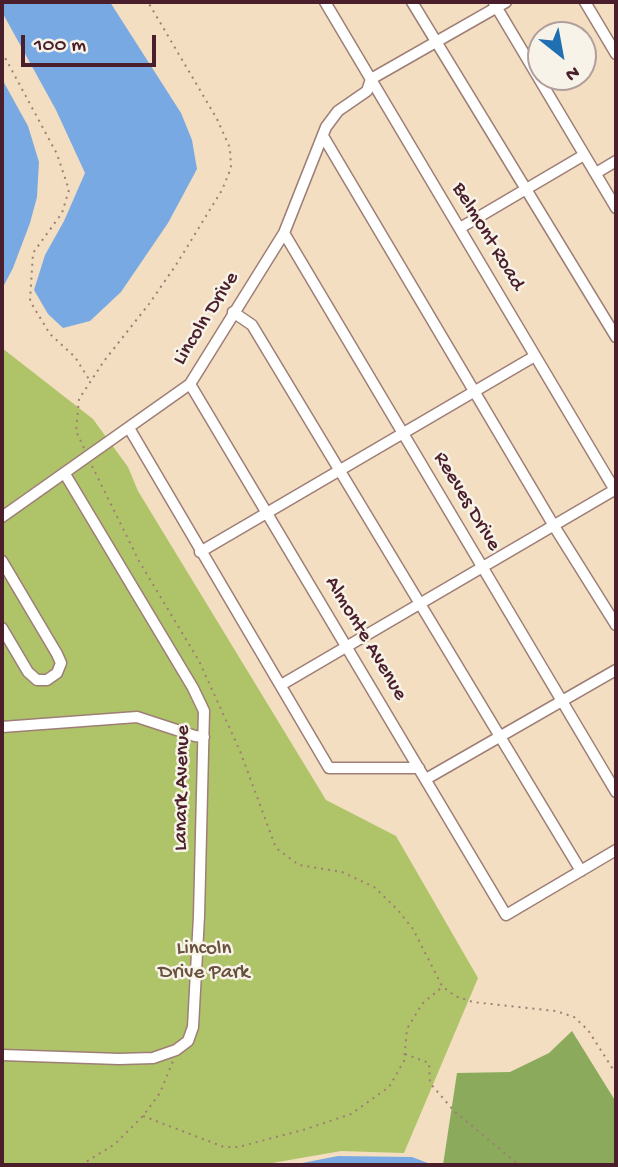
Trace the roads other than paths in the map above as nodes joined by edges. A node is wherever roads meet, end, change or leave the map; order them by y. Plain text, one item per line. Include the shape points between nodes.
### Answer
1 (325, 2) edge
2 (412, 2) edge
3 (585, 2) edge
4 (498, 4) edge
5 (436, 43) junction
6 (616, 54) edge
7 (371, 79) junction
8 (323, 136) junction
9 (584, 155) junction
10 (616, 161) edge
11 (596, 173) junction
12 (528, 188) junction
13 (616, 208) edge
14 (460, 228) junction
15 (284, 233) junction
16 (233, 312) junction
17 (616, 337) edge
18 (536, 356) junction
19 (190, 384) junction
20 (474, 392) junction
21 (129, 428) junction
22 (403, 433) junction
23 (338, 471) junction
24 (65, 474) junction
25 (616, 490) edge
26 (267, 512) junction
27 (2, 517) edge
28 (554, 526) junction
29 (200, 552) junction
30 (2, 561) edge
31 (483, 568) junction
32 (420, 604) junction
33 (616, 625) edge
34 (2, 628) edge
35 (348, 646) junction
36 (616, 670) edge
37 (281, 685) junction
38 (562, 701) junction
39 (2, 727) edge
40 (204, 737) junction
41 (500, 737) junction
42 (419, 768) junction
43 (426, 779) junction
44 (616, 792) edge
45 (615, 855) edge
46 (581, 871) junction
47 (2, 1055) edge

1 - 7 street, Belmont Road
2 - 5 street
3 - 6 street
4 - 5 street, Lincoln Drive
4 - 9 street
5 - 7 street, Lincoln Drive
5 - 12 street
7 - 8 street, Lincoln Drive via 367,91 338,111
7 - 14 street, Belmont Road
8 - 15 street, Lincoln Drive
8 - 20 street
9 - 11 street
9 - 12 street
10 - 11 street
11 - 13 street
12 - 14 street
12 - 17 street
14 - 18 street, Belmont Road
15 - 16 street, Lincoln Drive
15 - 22 street, Reeves Drive
16 - 19 street, Lincoln Drive
16 - 23 street via 252,325
18 - 20 street
18 - 25 street, Belmont Road
19 - 21 street, Lincoln Drive
19 - 26 street, Almonte Avenue
20 - 22 street
20 - 28 street
21 - 24 street, Lincoln Drive
21 - 29 street
22 - 23 street
22 - 31 street, Reeves Drive
23 - 26 street
23 - 32 street
24 - 27 street, Lincoln Drive
24 - 40 street, Lanark Avenue via 193,688 204,711
25 - 28 street
26 - 29 street
26 - 35 street, Almonte Avenue
28 - 31 street
28 - 33 street
29 - 37 street
30 - 34 street via 57,654 61,663 57,673 37,680
31 - 32 street
31 - 38 street, Reeves Drive
32 - 35 street
32 - 41 street
35 - 37 street
35 - 42 street, Almonte Avenue
36 - 38 street
37 - 42 street via 329,768
38 - 41 street
38 - 44 street, Reeves Drive
39 - 40 street via 137,717
40 - 47 street, Lanark Avenue via 199,916 193,1027 188,1041 153,1058
41 - 43 street
41 - 46 street
42 - 43 street, Almonte Avenue
43 - 46 street, Almonte Avenue via 506,915
45 - 46 street

